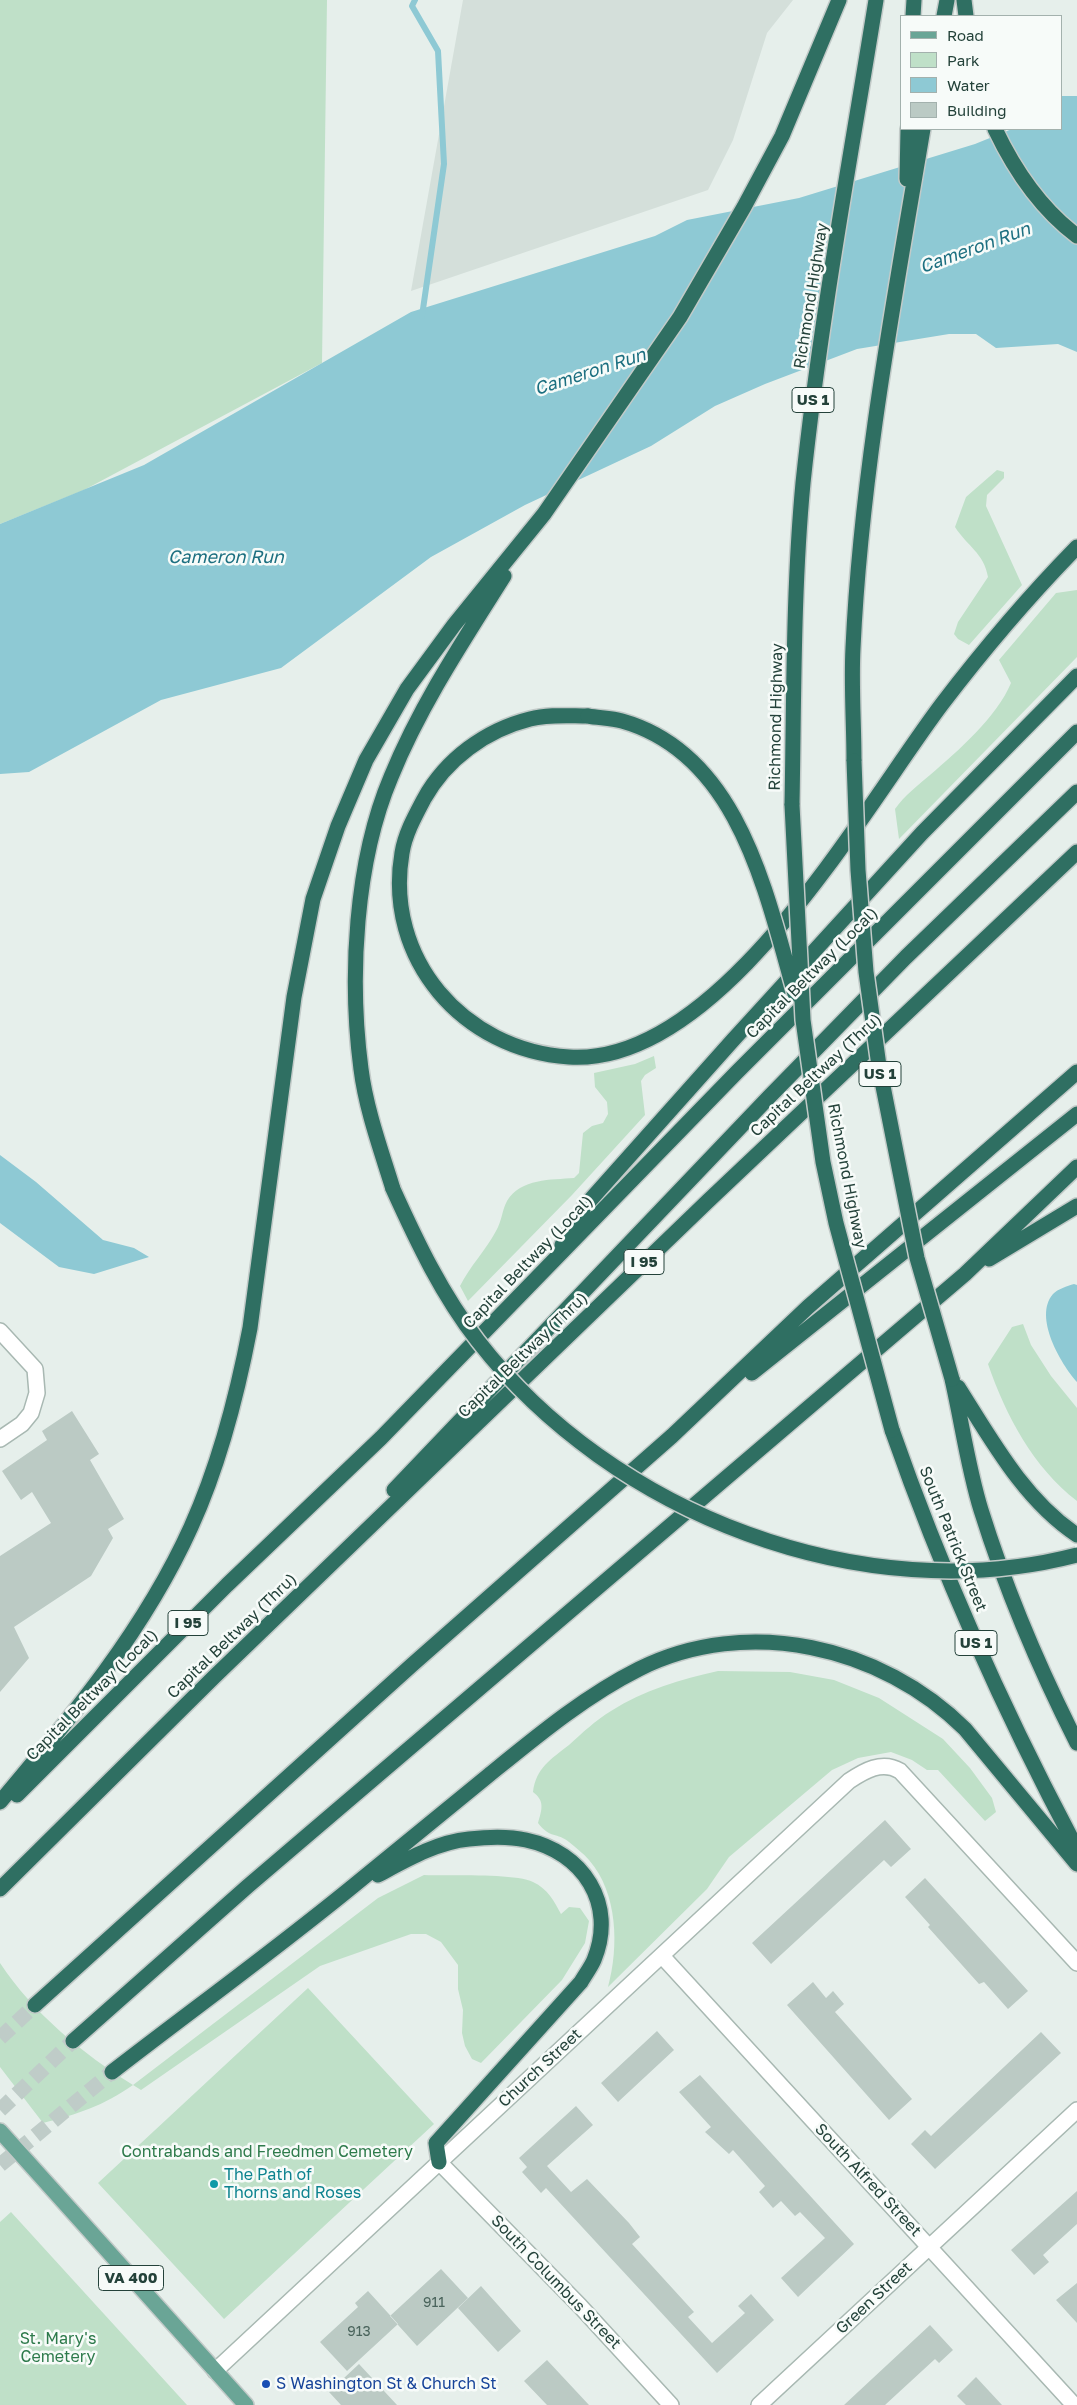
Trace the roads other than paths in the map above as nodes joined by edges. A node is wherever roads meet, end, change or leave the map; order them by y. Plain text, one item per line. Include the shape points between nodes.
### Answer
1 (839, 0) edge
2 (876, 0) edge
3 (914, 0) edge
4 (947, 0) edge
5 (964, 0) edge
6 (913, 15) edge
7 (944, 15) edge
8 (966, 15) edge
9 (908, 130) edge
10 (923, 130) edge
11 (995, 130) edge
12 (905, 233) junction
13 (1077, 236) edge
14 (544, 514) junction
15 (1077, 547) edge
16 (1077, 676) edge
17 (1077, 732) edge
18 (1077, 792) edge
19 (1077, 852) edge
20 (803, 1020) junction
21 (1077, 1072) edge
22 (1077, 1114) edge
23 (1077, 1167) edge
24 (1077, 1206) edge
25 (550, 1266) junction
26 (965, 1274) junction
27 (0, 1330) edge
28 (952, 1380) junction
29 (892, 1430) joint
30 (672, 1436) junction
31 (0, 1439) edge
32 (1077, 1534) edge
33 (1077, 1555) edge
34 (214, 1677) junction
35 (1077, 1743) edge
36 (0, 1802) edge
37 (0, 1812) edge
38 (1077, 1849) edge
39 (1077, 1864) edge
40 (0, 1889) edge
41 (348, 1891) junction
42 (662, 1956) junction
43 (1077, 1963) edge
44 (35, 2005) tunnel mouth
45 (72, 2041) tunnel mouth
46 (112, 2072) tunnel mouth
47 (1077, 2110) edge
48 (0, 2131) edge
49 (438, 2162) junction
50 (930, 2247) junction
51 (215, 2370) junction
52 (246, 2405) edge
53 (672, 2405) edge
54 (759, 2405) edge
55 (1074, 2405) edge

1 - 14 highway via 782,136 744,207 680,317
2 - 20 highway, Richmond Highway / US 1, bridge via 820,346 803,485 795,632 792,805
3 - 6 highway
4 - 7 highway
5 - 8 highway
9 - 12 highway
10 - 12 highway, US 1
11 - 13 highway via 1029,187
12 - 28 highway, US 1, bridge via 861,537 853,650 858,870 866,972 881,1076 917,1258
14 - 33 highway, bridge via 454,655 410,734 390,779 364,877 356,956 355,1007 361,1070 381,1152 413,1234 477,1340 523,1393 582,1443 648,1489 677,1504 758,1536 862,1565 963,1571
14 - 36 highway via 407,689 366,760 338,826 313,899 294,997 240,1378 227,1430 191,1527 126,1642 94,1688
15 - 20 highway, bridge via 994,639 942,703 846,841 802,899 783,921 776,929 752,958 696,1008 665,1031 634,1046 603,1055 572,1057 543,1054 489,1034 464,1018 442,997 412,949 403,920 399,887 402,850 429,790 446,767 474,744 505,727 533,718 588,716 622,721 678,748 712,784 739,825 767,896 776,924 778,934 786,963
16 - 25 highway via 922,833 726,1047 585,1206
17 - 25 highway, Capital Beltway (Local) / I 95 via 737,1072
18 - 34 highway via 906,957 769,1097
19 - 34 highway, Capital Beltway (Thru) / I 95 via 708,1200
20 - 29 highway, Richmond Highway / US 1, bridge via 823,1162 836,1223
21 - 30 highway via 808,1308
22 - 30 highway
23 - 26 highway
24 - 26 highway
25 - 37 highway, Capital Beltway (Local) / I 95 via 381,1438 227,1585
26 - 45 highway via 248,1886
27 - 31 street via 35,1369 37,1394 31,1413 22,1424
28 - 32 highway via 1022,1482 1045,1509
28 - 35 highway, South Patrick Street / US 1 via 983,1518 1013,1600
29 - 38 highway, South Patrick Street / US 1 via 954,1594 1002,1703
30 - 44 highway via 406,1670
34 - 40 highway, Capital Beltway (Thru) / I 95
39 - 41 highway via 981,1746 944,1708 920,1690 869,1664 836,1653 803,1645 766,1642 726,1645 673,1656 600,1690 529,1742
41 - 46 highway
41 - 49 highway via 426,1850 468,1839 500,1837 526,1840 551,1848 582,1873 596,1892 602,1914 594,1961 565,2002 436,2143
42 - 43 street, Church Street via 849,1781 868,1770 890,1766 900,1771
42 - 49 street, Church Street
42 - 50 street, South Alfred Street
47 - 50 street, Green Street
48 - 51 main road, VA 400
49 - 51 street, Church Street
49 - 53 street, South Columbus Street
50 - 54 street, Green Street
50 - 55 street, South Alfred Street
51 - 52 main road, VA 400

